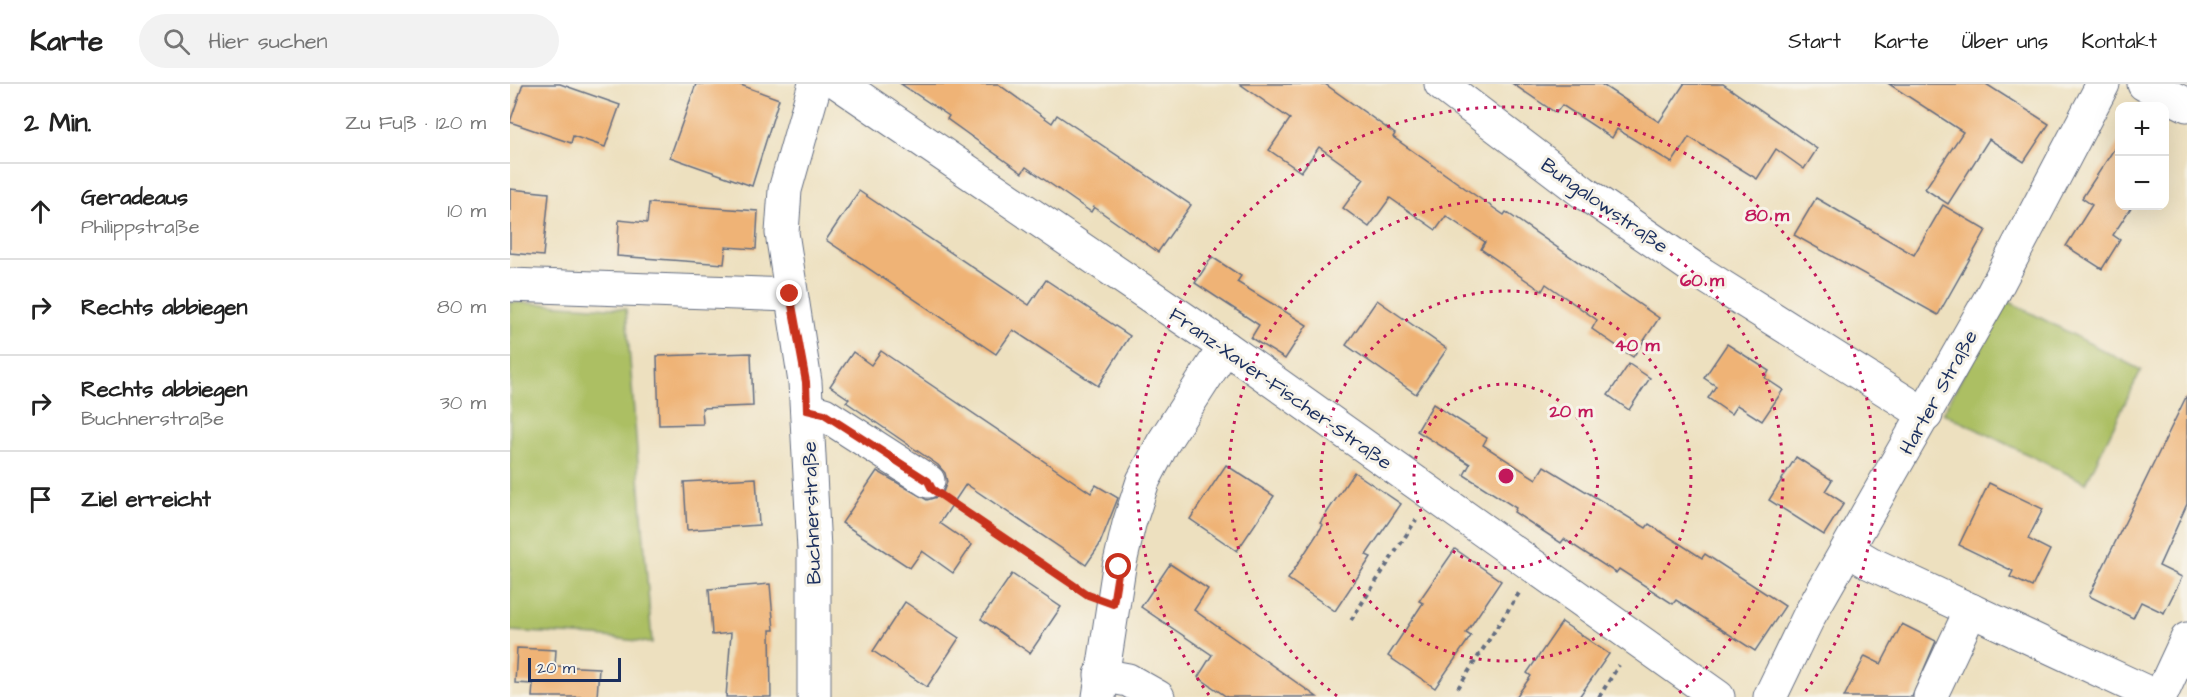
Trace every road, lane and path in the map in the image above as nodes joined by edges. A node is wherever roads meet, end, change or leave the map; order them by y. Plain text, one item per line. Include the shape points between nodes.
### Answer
1 (815, 84) edge
2 (840, 84) edge
3 (1441, 84) edge
4 (2103, 84) edge
5 (2144, 84) edge
6 (2187, 105) edge
7 (510, 285) edge
8 (790, 294) junction
9 (1226, 347) junction
10 (807, 410) junction
11 (1926, 415) junction
12 (928, 481) joint
13 (1432, 494) junction
14 (1848, 550) junction
15 (1536, 568) junction
16 (1113, 604) junction
17 (1971, 610) junction
18 (1351, 620) dead end
19 (2187, 639) edge
20 (2101, 685) edge
21 (1100, 686) edge
22 (1458, 688) dead end
23 (814, 697) edge
24 (1158, 697) edge
25 (1718, 697) edge
26 (1770, 697) edge
27 (1930, 697) edge
28 (2158, 697) edge

1 - 8 street, Buchnerstraße via 785,190 782,233
2 - 9 street, Franz-Xaver-Fischer-Straße
3 - 11 street, Bungalowstraße via 1583,192 1702,274
4 - 11 street, Harter Straße
5 - 6 street
7 - 8 street
8 - 10 street, Buchnerstraße via 806,382
9 - 13 street, Franz-Xaver-Fischer-Straße
9 - 16 street via 1163,442 1143,481 1129,524
10 - 12 street via 824,414
10 - 23 street, Buchnerstraße via 814,549
11 - 14 street, Harter Straße
12 - 16 path via 932,489 1088,595
13 - 15 street, Franz-Xaver-Fischer-Straße
13 - 18 path
14 - 17 street
14 - 26 street, Harter Straße via 1809,616
15 - 22 path
15 - 25 street, Franz-Xaver-Fischer-Straße
16 - 21 street
17 - 20 street
17 - 27 street
19 - 28 street
20 - 28 street
21 - 24 street via 1128,680

